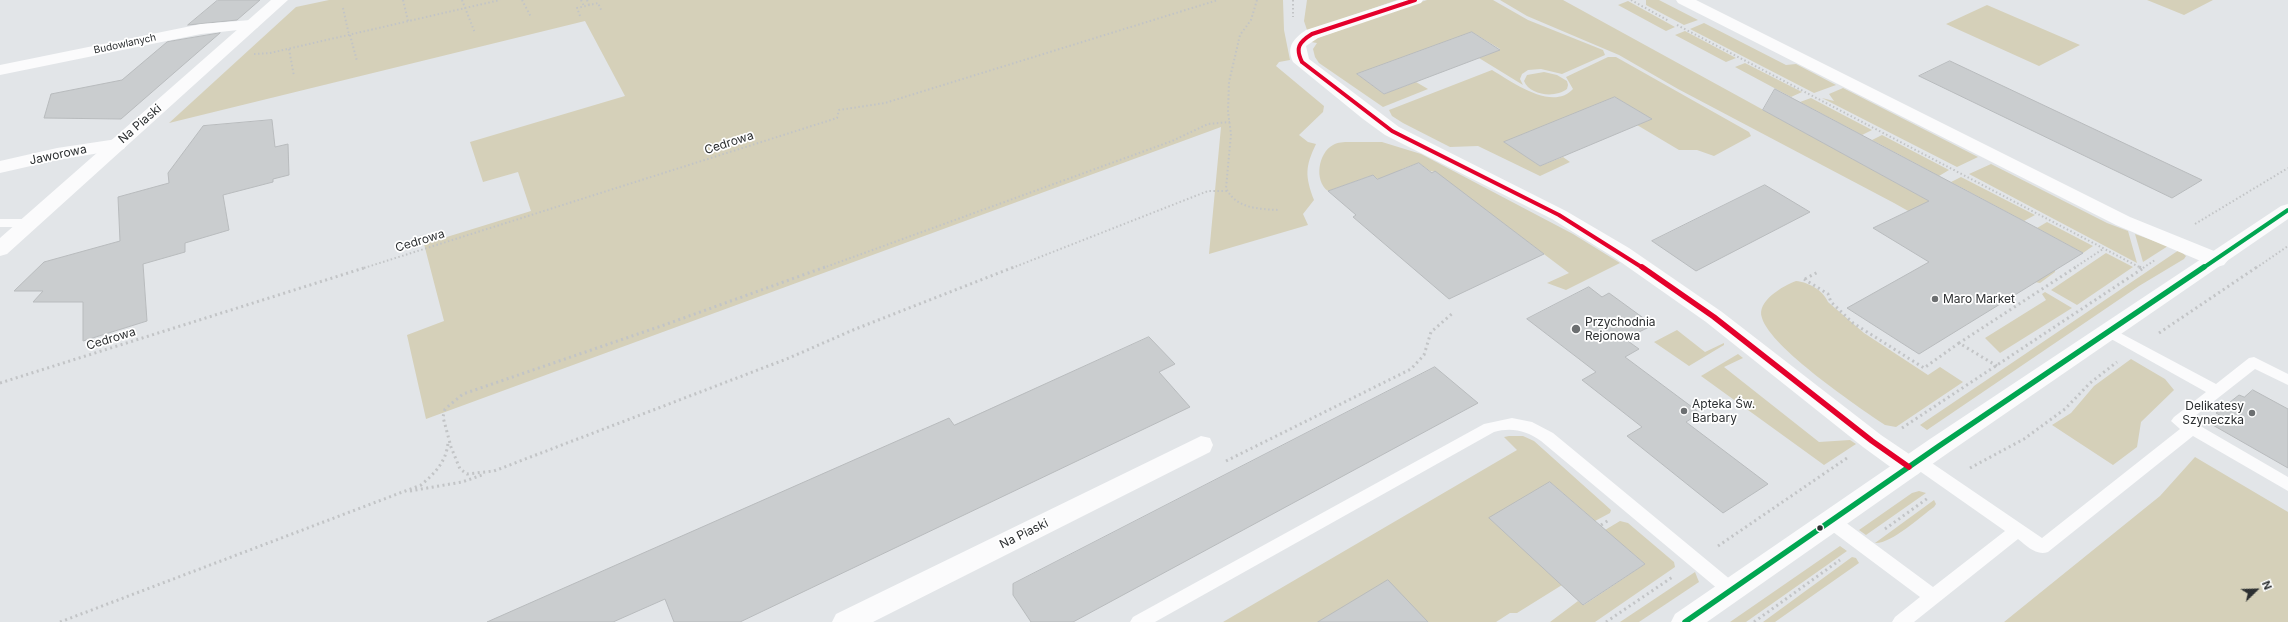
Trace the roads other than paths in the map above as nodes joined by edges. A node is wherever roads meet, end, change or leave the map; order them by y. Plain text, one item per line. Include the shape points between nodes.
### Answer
1 (280, 0) edge
2 (1415, 0) edge
3 (1684, 0) edge
4 (252, 25) junction
5 (0, 70) edge
6 (117, 145) junction
7 (0, 168) edge
8 (2288, 210) edge
9 (0, 223) edge
10 (29, 223) junction
11 (0, 249) edge
12 (2217, 260) junction
13 (2109, 332) junction
14 (2288, 380) edge
15 (2217, 391) junction
16 (2191, 429) junction
17 (1201, 445) dead end
18 (1913, 464) junction
19 (2288, 485) edge
20 (1831, 520) junction
21 (2018, 530) junction
22 (1731, 590) junction
23 (1933, 597) junction
24 (846, 622) edge
25 (1139, 622) edge
26 (1685, 622) edge
27 (1901, 622) edge

1 - 4 street, Na Piaski
2 - 18 street via 1312,34 1302,40 1298,46 1298,54 1310,69 1392,131 1559,215 1622,252 1714,317 1872,442
3 - 12 street via 2123,221
4 - 5 street, Budowlanych via 194,31
4 - 6 street, Na Piaski
6 - 7 street, Jaworowa via 57,154
6 - 10 street, Na Piaski
8 - 12 street
9 - 10 lane
10 - 11 street, Na Piaski
12 - 13 street
13 - 15 lane
13 - 18 street
14 - 15 lane via 2254,362
15 - 16 lane via 2178,421
16 - 19 lane
16 - 21 lane via 2042,547
17 - 24 street, Na Piaski
18 - 20 street
18 - 21 lane
20 - 22 street
20 - 23 lane
21 - 23 lane
22 - 25 lane via 1548,437 1531,427 1510,423 1489,428
22 - 26 street
23 - 27 lane

